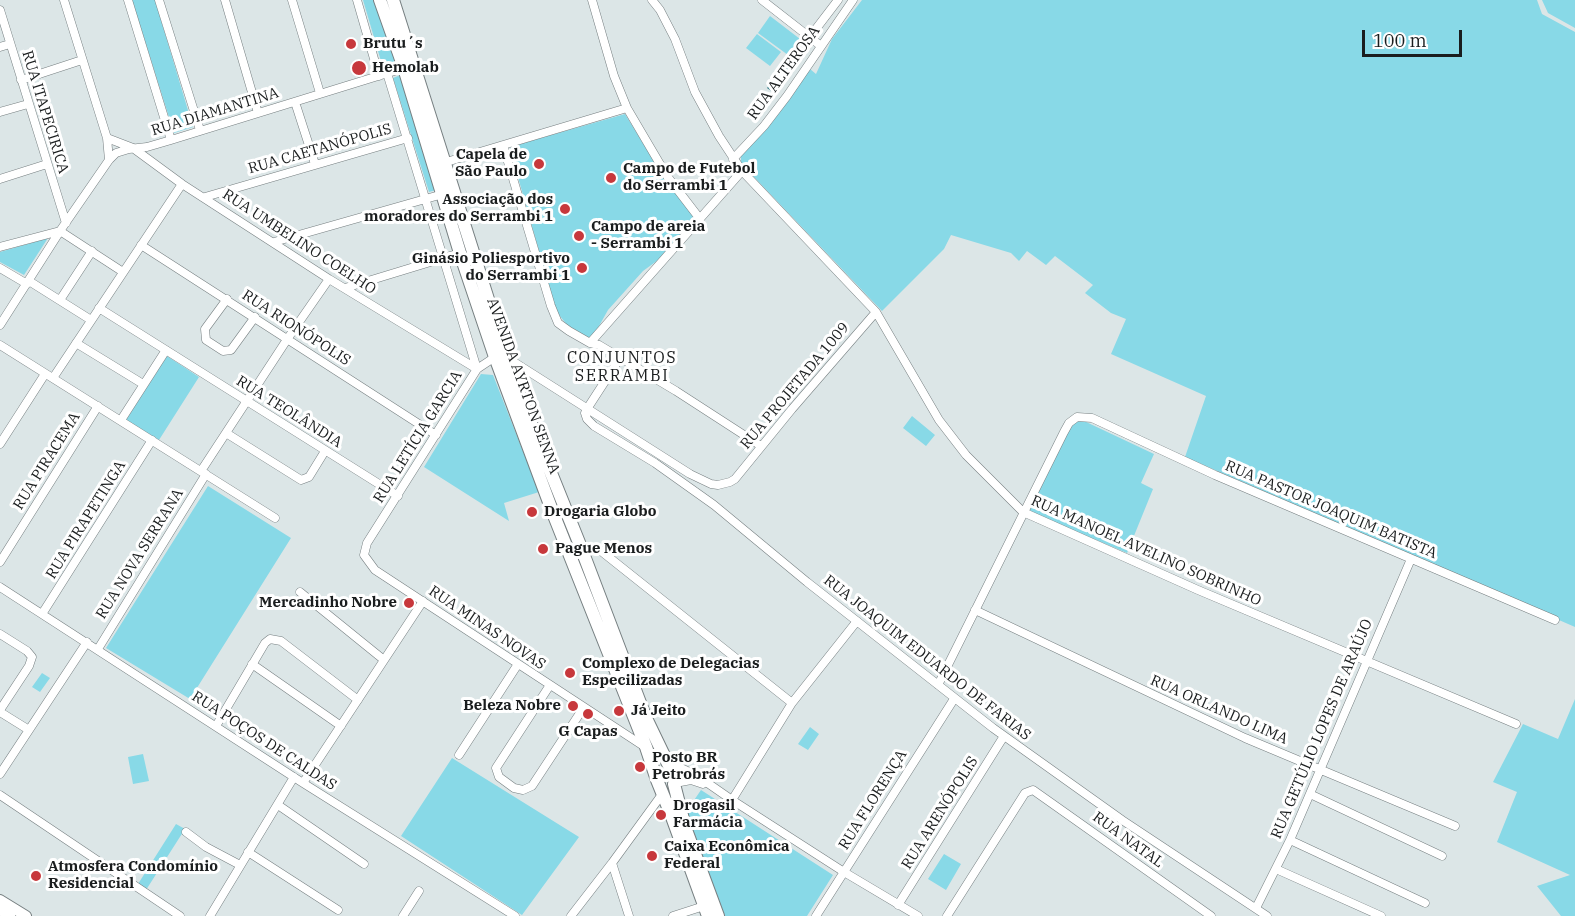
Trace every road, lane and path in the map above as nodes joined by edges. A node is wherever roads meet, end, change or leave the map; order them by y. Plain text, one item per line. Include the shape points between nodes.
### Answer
1 (64, 0) edge
2 (129, 0) edge
3 (159, 0) edge
4 (225, 0) edge
5 (292, 0) edge
6 (357, 0) edge
7 (380, 0) edge
8 (393, 0) edge
9 (591, 0) edge
10 (652, 0) edge
11 (762, 0) edge
12 (838, 0) edge
13 (852, 0) edge
14 (0, 10) edge
15 (809, 39) junction
16 (10, 44) junction
17 (821, 46) junction
18 (0, 47) edge
19 (82, 60) junction
20 (404, 68) junction
21 (383, 75) junction
22 (21, 80) junction
23 (320, 93) junction
24 (295, 102) junction
25 (28, 104) junction
26 (627, 108) junction
27 (0, 112) edge
28 (258, 113) junction
29 (200, 130) junction
30 (107, 138) junction
31 (408, 138) junction
32 (171, 140) junction
33 (503, 145) junction
34 (133, 148) junction
35 (733, 159) junction
36 (109, 160) junction
37 (443, 163) junction
38 (47, 164) junction
39 (315, 164) junction
40 (742, 171) junction
41 (0, 179) edge
42 (182, 184) junction
43 (443, 194) junction
44 (205, 197) junction
45 (426, 199) junction
46 (700, 219) junction
47 (66, 223) junction
48 (60, 231) junction
49 (274, 243) junction
50 (141, 245) junction
51 (0, 247) edge
52 (92, 251) junction
53 (460, 253) junction
54 (444, 258) junction
55 (0, 268) edge
56 (123, 272) junction
57 (473, 275) junction
58 (329, 279) junction
59 (28, 282) junction
60 (345, 288) junction
61 (227, 299) junction
62 (60, 300) junction
63 (99, 308) junction
64 (876, 312) junction
65 (255, 317) junction
66 (91, 320) junction
67 (0, 325) edge
68 (288, 338) junction
69 (590, 343) junction
70 (76, 344) junction
71 (0, 345) edge
72 (166, 350) junction
73 (500, 357) junction
74 (620, 358) junction
75 (477, 369) junction
76 (45, 374) junction
77 (53, 378) junction
78 (143, 384) junction
79 (247, 401) junction
80 (98, 406) junction
81 (587, 409) junction
82 (121, 420) junction
83 (226, 433) junction
84 (436, 435) junction
85 (152, 440) junction
86 (0, 444) edge
87 (761, 446) junction
88 (325, 451) junction
89 (203, 473) junction
90 (735, 479) joint
91 (398, 496) junction
92 (1023, 512) junction
93 (275, 518) dead end
94 (370, 537) joint
95 (582, 549) junction
96 (1411, 559) junction
97 (0, 562) edge
98 (0, 587) edge
99 (300, 592) dead end
100 (423, 601) junction
101 (975, 610) junction
102 (42, 614) junction
103 (1555, 620) dead end
104 (857, 621) junction
105 (0, 634) edge
106 (87, 642) junction
107 (98, 649) junction
108 (384, 660) junction
109 (1365, 662) junction
110 (252, 664) junction
111 (518, 664) junction
112 (938, 685) junction
113 (550, 686) junction
114 (954, 699) junction
115 (358, 700) junction
116 (792, 703) junction
117 (584, 707) junction
118 (0, 711) edge
119 (640, 718) junction
120 (1516, 724) dead end
121 (216, 726) junction
122 (341, 726) junction
123 (29, 730) junction
124 (626, 734) junction
125 (1004, 736) junction
126 (646, 747) junction
127 (907, 753) dead end
128 (459, 754) dead end
129 (916, 758) junction
130 (3, 761) edge
131 (671, 765) junction
132 (1321, 770) junction
133 (0, 774) edge
134 (298, 780) junction
135 (659, 784) junction
136 (674, 784) junction
137 (713, 787) junction
138 (1310, 794) junction
139 (0, 795) edge
140 (732, 800) junction
141 (279, 806) junction
142 (1455, 826) dead end
143 (186, 832) dead end
144 (1290, 840) junction
145 (249, 853) junction
146 (1442, 855) dead end
147 (612, 863) junction
148 (364, 864) dead end
149 (240, 865) junction
150 (1276, 869) junction
151 (844, 872) junction
152 (419, 891) dead end
153 (0, 900) edge
154 (1425, 903) dead end
155 (898, 905) junction
156 (1256, 908) junction
157 (0, 910) edge
158 (338, 910) dead end
159 (706, 911) edge
160 (10, 916) edge
161 (26, 916) edge
162 (180, 916) edge
163 (210, 916) edge
164 (403, 916) edge
165 (515, 916) edge
166 (571, 916) edge
167 (629, 916) edge
168 (672, 916) edge
169 (718, 916) edge
170 (816, 916) edge
171 (918, 916) edge
172 (947, 916) edge
173 (1211, 916) edge
174 (1268, 916) edge
175 (1381, 916) edge

1 - 19 street
2 - 32 street
3 - 29 street
4 - 28 street
5 - 23 street
6 - 21 street
7 - 20 main road, AVENIDA AYRTON SENNA
8 - 37 main road, AVENIDA AYRTON SENNA
9 - 26 street
10 - 35 street, RUA MANOEL AVELINO SOBRINHO via 675,39 695,92
11 - 15 street
12 - 15 street, RUA ALTEROSA
13 - 17 street, RUA ALTEROSA
14 - 16 street, RUA ITAPECIRICA
15 - 17 street
16 - 18 street
16 - 22 street, RUA ITAPECIRICA
17 - 35 street, RUA ALTEROSA via 764,126
19 - 22 street
19 - 30 street
20 - 21 street, RUA DIAMANTINA
20 - 43 main road, AVENIDA AYRTON SENNA
21 - 23 street, RUA DIAMANTINA
21 - 31 street
22 - 25 street, RUA ITAPECIRICA
23 - 24 street, RUA DIAMANTINA
24 - 28 street, RUA DIAMANTINA
24 - 39 street
25 - 27 street
25 - 38 street, RUA ITAPECIRICA
26 - 33 street
26 - 46 street via 667,176
28 - 29 street, RUA DIAMANTINA
29 - 32 street, RUA DIAMANTINA
30 - 34 street, RUA UMBELINO COELHO
30 - 36 street
31 - 39 street, RUA CAETANÓPOLIS
31 - 45 street
32 - 34 street, RUA DIAMANTINA
33 - 37 street
33 - 69 street via 556,319
34 - 36 street, RUA DIAMANTINA via 120,151
34 - 42 street, RUA UMBELINO COELHO
35 - 40 street, RUA MANOEL AVELINO SOBRINHO
36 - 47 street, RUA DIAMANTINA
37 - 57 main road, AVENIDA AYRTON SENNA
38 - 41 street
38 - 47 street, RUA ITAPECIRICA
39 - 44 street, RUA CAETANÓPOLIS
40 - 46 street
40 - 64 street, RUA MANOEL AVELINO SOBRINHO
42 - 44 street, RUA UMBELINO COELHO
42 - 50 street
43 - 45 street
43 - 53 main road, AVENIDA AYRTON SENNA
44 - 49 street, RUA UMBELINO COELHO
45 - 49 street
45 - 54 street
46 - 69 street
47 - 48 street, RUA DIAMANTINA
48 - 51 street
48 - 52 street
48 - 59 street, RUA DIAMANTINA
49 - 58 street, RUA UMBELINO COELHO
50 - 56 street
50 - 61 street, RUA RIONÓPOLIS
52 - 56 street
52 - 62 street
53 - 54 street
53 - 57 main road, AVENIDA AYRTON SENNA
54 - 60 street
54 - 75 street
55 - 59 street
56 - 63 street
57 - 73 main road, AVENIDA AYRTON SENNA
58 - 60 street, RUA UMBELINO COELHO
58 - 68 street, RUA NOVA SERRANA
59 - 62 street
59 - 67 street, RUA DIAMANTINA
60 - 75 street, RUA UMBELINO COELHO
61 - 65 street, RUA RIONÓPOLIS
61 - 65 street via 204,333 206,340 223,351 234,348
62 - 66 street
63 - 66 street
63 - 72 street, RUA TEOLÂNDIA
64 - 87 street, RUA PROJETADA 1009
64 - 92 street, RUA MANOEL AVELINO SOBRINHO via 939,420 966,455
65 - 68 street, RUA RIONÓPOLIS
66 - 70 street
68 - 79 street, RUA NOVA SERRANA
68 - 84 street, RUA RIONÓPOLIS
69 - 74 street
70 - 77 street
70 - 78 street
71 - 76 street
72 - 78 street
72 - 79 street, RUA TEOLÂNDIA
73 - 75 street, RUA LETÍCIA GARCIA
73 - 81 street, RUA JOAQUIM EDUARDO DE FARIAS
73 - 95 main road, AVENIDA AYRTON SENNA
73 - 119 main road, AVENIDA AYRTON SENNA via 553,513
74 - 81 street
74 - 87 street
75 - 84 street, RUA LETÍCIA GARCIA
76 - 77 street
76 - 86 street
77 - 80 street
78 - 82 street
79 - 83 street, RUA NOVA SERRANA
79 - 88 street, RUA TEOLÂNDIA
80 - 82 street
80 - 97 street, RUA PIRACEMA
81 - 90 street, RUA JOAQUIM EDUARDO DE FARIAS via 703,481 718,485
81 - 104 street, RUA JOAQUIM EDUARDO DE FARIAS via 586,418 594,426 714,506
82 - 85 street
83 - 88 street via 301,480 312,475
83 - 89 street, RUA NOVA SERRANA
84 - 91 street, RUA LETÍCIA GARCIA
85 - 89 street
85 - 102 street, RUA PIRAPETINGA
87 - 90 street, RUA PROJETADA 1009
88 - 91 street, RUA TEOLÂNDIA
89 - 93 street
89 - 107 street, RUA NOVA SERRANA
91 - 94 street, RUA LETÍCIA GARCIA via 385,508
92 - 96 street, RUA PASTOR JOAQUIM BATISTA via 1069,423 1077,417 1092,418 1214,477
92 - 101 street
92 - 109 street, RUA MANOEL AVELINO SOBRINHO via 1196,593
94 - 100 street, RUA MINAS NOVAS via 364,555 375,570
95 - 116 street via 601,550
95 - 119 main road, AVENIDA AYRTON SENNA
96 - 103 street, RUA PASTOR JOAQUIM BATISTA
96 - 109 street, RUA GETÚLIO LOPES DE ARAÚJO
98 - 102 street, RUA POÇOS DE CALDAS
99 - 108 street
100 - 108 street
100 - 111 street, RUA MINAS NOVAS
101 - 112 street
101 - 132 street, RUA ORLANDO LIMA via 1197,716
102 - 106 street, RUA POÇOS DE CALDAS
104 - 112 street, RUA JOAQUIM EDUARDO DE FARIAS
104 - 116 street
105 - 118 street via 32,657
106 - 107 street, RUA POÇOS DE CALDAS
106 - 123 street
107 - 121 street, RUA POÇOS DE CALDAS
108 - 115 street
109 - 120 street, RUA MANOEL AVELINO SOBRINHO
109 - 132 street, RUA GETÚLIO LOPES DE ARAÚJO
110 - 115 street via 267,640 278,639
110 - 121 street
110 - 122 street
111 - 113 street, RUA MINAS NOVAS
111 - 128 street
112 - 114 street, RUA JOAQUIM EDUARDO DE FARIAS
113 - 117 street, RUA MINAS NOVAS
113 - 117 street via 496,768 514,788 526,790 532,786
114 - 125 street, RUA JOAQUIM EDUARDO DE FARIAS
114 - 129 street, RUA FLORENÇA
115 - 122 street
116 - 140 street
117 - 124 street, RUA MINAS NOVAS
118 - 123 street
119 - 124 street
119 - 126 main road, AVENIDA AYRTON SENNA
119 - 131 main road, AVENIDA AYRTON SENNA
121 - 134 street, RUA POÇOS DE CALDAS
122 - 134 street
123 - 130 street
124 - 126 street, RUA MINAS NOVAS
125 - 155 street, RUA ARENÓPOLIS
125 - 156 street, RUA JOAQUIM EDUARDO DE FARIAS
126 - 135 main road, AVENIDA AYRTON SENNA
127 - 129 street
129 - 151 street, RUA FLORENÇA
130 - 133 street
131 - 135 main road via 662,768
131 - 136 main road, AVENIDA AYRTON SENNA via 676,777
131 - 137 street
132 - 138 street, RUA GETÚLIO LOPES DE ARAÚJO
132 - 142 street, RUA ORLANDO LIMA
134 - 141 street
134 - 165 street, RUA POÇOS DE CALDAS
135 - 136 main road via 666,788
135 - 147 street
135 - 159 main road, AVENIDA AYRTON SENNA
136 - 137 street via 694,781
136 - 169 main road via 685,827
137 - 140 street
138 - 144 street, RUA GETÚLIO LOPES DE ARAÚJO
138 - 146 street
139 - 162 street
140 - 151 street
141 - 145 street
141 - 148 street
143 - 149 street
144 - 150 street, RUA GETÚLIO LOPES DE ARAÚJO
144 - 154 street
145 - 149 street
145 - 158 street
147 - 166 street
147 - 167 street
149 - 163 street
150 - 156 street, RUA GETÚLIO LOPES DE ARAÚJO
150 - 175 street
151 - 155 street
151 - 170 street, RUA FLORENÇA
152 - 164 street
153 - 161 main road
155 - 171 street
156 - 174 street, RUA JOAQUIM EDUARDO DE FARIAS
157 - 160 main road
159 - 168 street
172 - 173 street, RUA NATAL via 1029,790 1036,791

